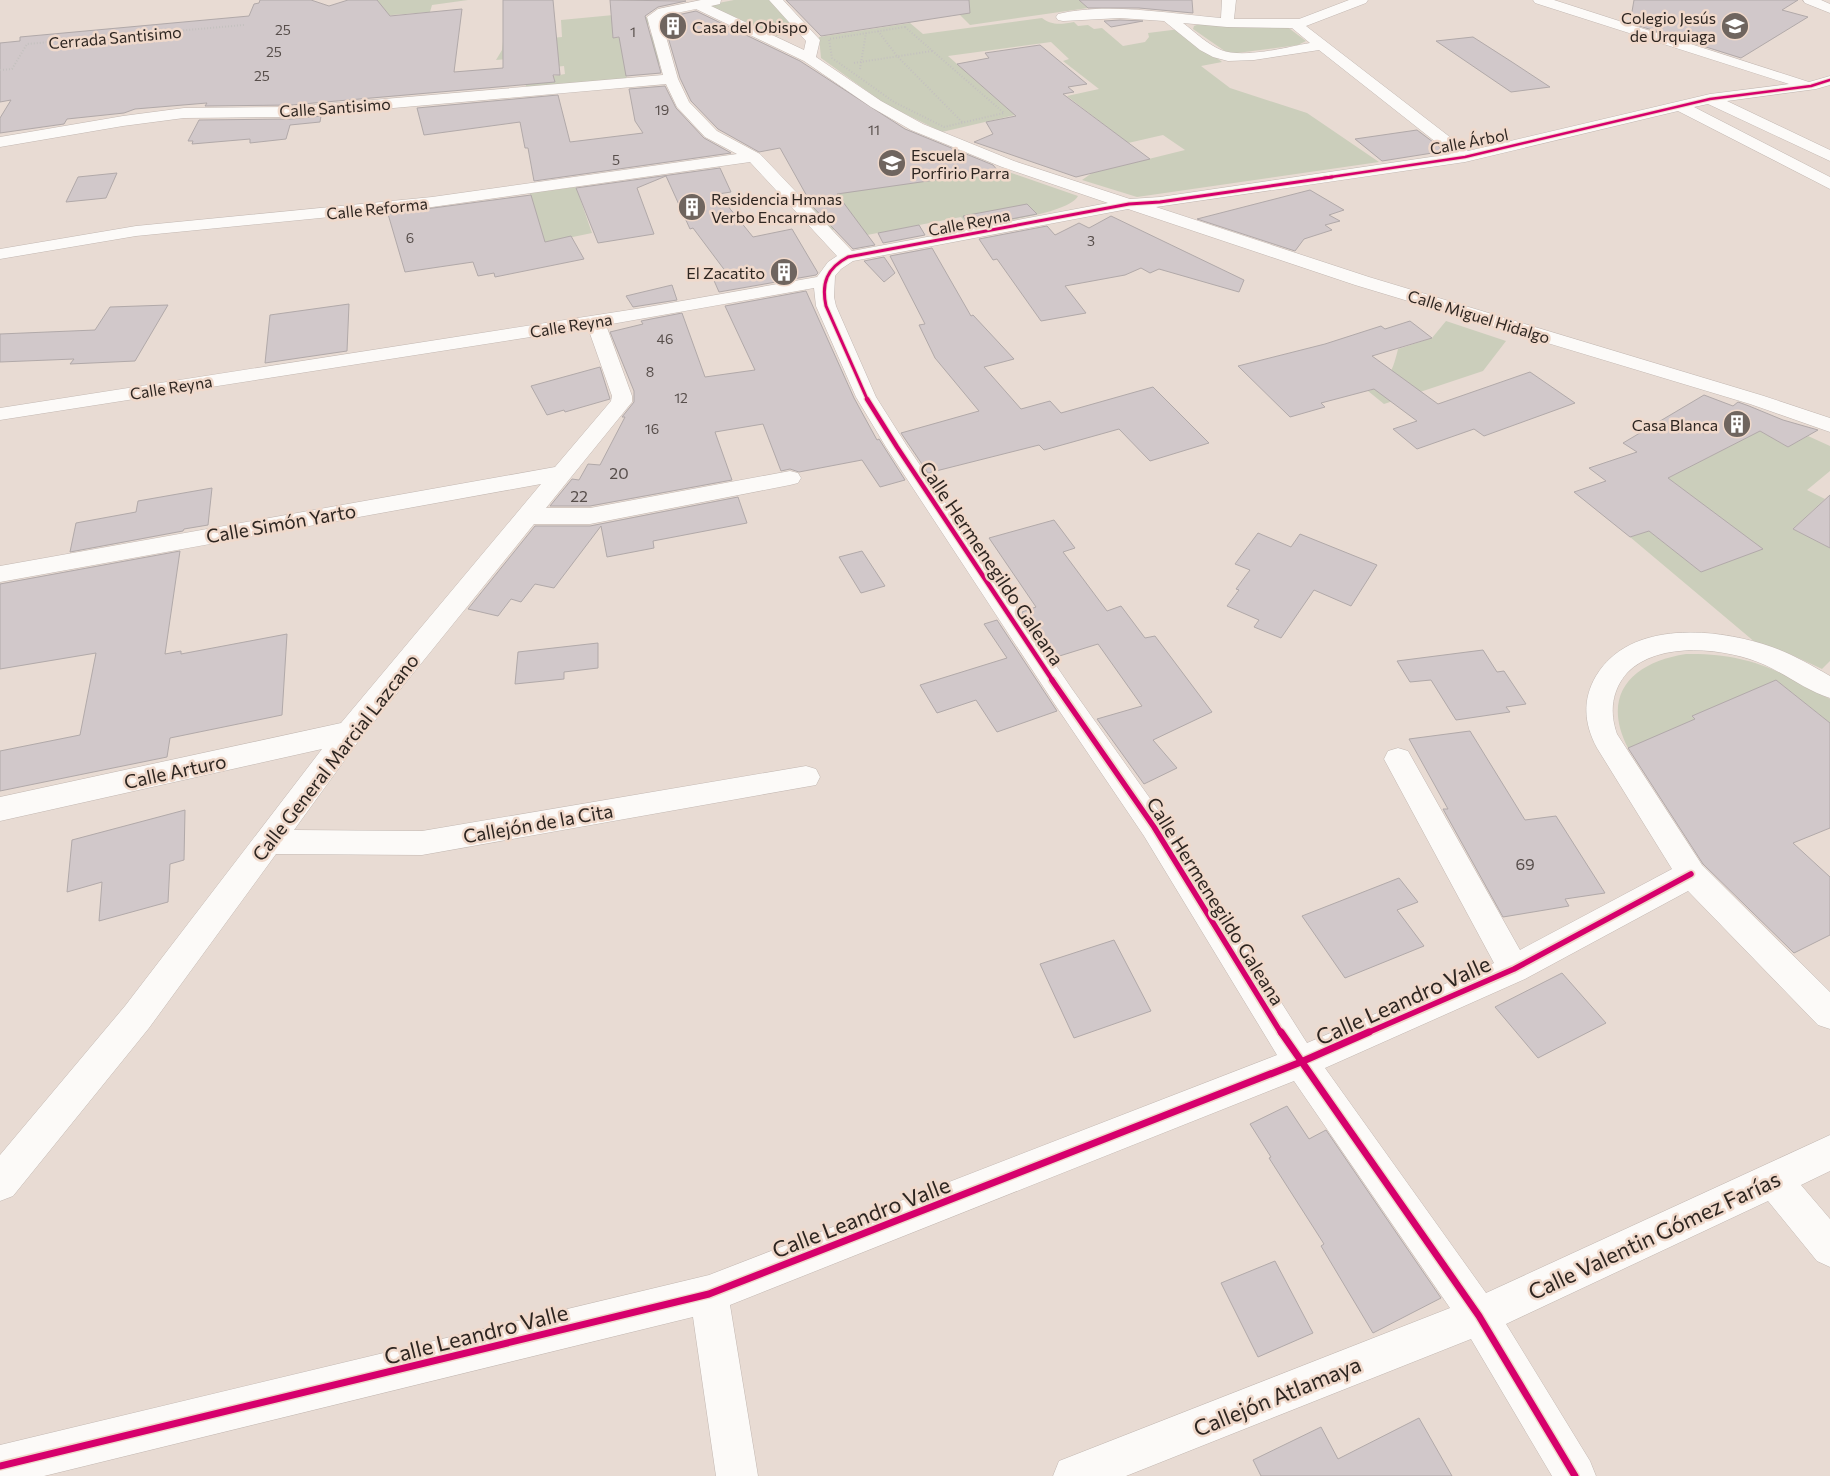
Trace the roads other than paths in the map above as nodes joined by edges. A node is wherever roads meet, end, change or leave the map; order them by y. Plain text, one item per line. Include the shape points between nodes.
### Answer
1 (665, 0) edge
2 (718, 0) edge
3 (776, 0) edge
4 (1229, 0) edge
5 (1361, 0) edge
6 (1540, 0) edge
7 (1817, 1) edge
8 (698, 4) junction
9 (1560, 4) edge
10 (676, 9) junction
11 (1830, 9) edge
12 (1063, 17) dead end
13 (1168, 18) junction
14 (1227, 23) junction
15 (1295, 24) junction
16 (1321, 45) junction
17 (809, 58) junction
18 (671, 79) junction
19 (1830, 80) edge
20 (1810, 86) junction
21 (1830, 92) edge
22 (1710, 99) junction
23 (1679, 106) junction
24 (0, 142) edge
25 (1830, 156) edge
26 (754, 157) junction
27 (1465, 157) junction
28 (1830, 184) edge
29 (1129, 204) junction
30 (0, 254) edge
31 (848, 257) junction
32 (824, 281) junction
33 (595, 322) junction
34 (0, 414) edge
35 (1830, 425) edge
36 (563, 472) junction
37 (790, 478) dead end
38 (527, 516) junction
39 (0, 574) edge
40 (1829, 685) edge
41 (350, 732) junction
42 (1398, 759) dead end
43 (806, 777) dead end
44 (0, 809) edge
45 (268, 842) junction
46 (1691, 874) junction
47 (1514, 969) junction
48 (1830, 1014) edge
49 (1301, 1062) junction
50 (1830, 1153) edge
51 (1773, 1179) junction
52 (0, 1183) edge
53 (1830, 1248) edge
54 (709, 1294) junction
55 (1479, 1316) junction
56 (0, 1466) edge
57 (737, 1476) edge
58 (1074, 1476) edge
59 (1576, 1476) edge

1 - 10 street
2 - 8 street
3 - 17 street via 813,40
4 - 14 street
5 - 15 street
6 - 9 street
7 - 11 street
8 - 10 street
8 - 17 street, Calle Miguel Hidalgo
9 - 20 street
10 - 18 street via 656,15 655,19
12 - 13 street via 1090,13
13 - 14 street
13 - 16 street via 1209,49 1224,56 1242,57
14 - 15 street
15 - 16 street, Calle Árbol
16 - 27 street, Calle Árbol
17 - 29 street, Calle Miguel Hidalgo via 876,104 917,127 1008,164
18 - 24 street, Calle Santisimo via 291,112 184,114
18 - 26 street via 682,104 705,130
19 - 20 street
20 - 21 street
20 - 22 street, Calle Árbol
22 - 23 street, Calle Árbol
22 - 25 street
23 - 27 street, Calle Árbol
23 - 28 street
26 - 30 street, Calle Reforma via 432,202 136,231
26 - 31 street
27 - 29 street, Calle Árbol
29 - 31 street, Calle Reyna
29 - 35 street, Calle Miguel Hidalgo
31 - 32 street, Calle Reyna via 832,265
32 - 33 street, Calle Reyna
32 - 49 street, Calle Hermenegildo Galeana via 826,306 876,414 1063,696 1154,826
33 - 34 street, Calle Reyna
33 - 36 street, Calle General Marcial Lazcano via 622,399
36 - 38 street, Calle General Marcial Lazcano
36 - 39 street, Calle Simón Yarto
37 - 38 street via 590,516
38 - 41 street, Calle General Marcial Lazcano
40 - 46 street via 1765,653 1719,643 1658,645 1628,657 1614,668 1600,696 1598,712 1602,731
41 - 44 street, Calle Arturo
41 - 45 street, Calle General Marcial Lazcano
42 - 47 street
43 - 45 street, Callejón de la Cita via 422,843
45 - 52 street, Calle General Marcial Lazcano via 137,1017
46 - 47 street, Calle Leandro Valle
46 - 48 street
47 - 49 street, Calle Leandro Valle
49 - 54 street, Calle Leandro Valle
49 - 55 street, Calle Hermenegildo Galeana
50 - 51 street, Calle Valentin Gómez Farías
51 - 53 street
51 - 55 street, Calle Valentin Gómez Farías
54 - 56 street, Calle Leandro Valle
54 - 57 street
55 - 58 street, Callejón Atlamaya
55 - 59 street, Calle Hermenegildo Galeana

